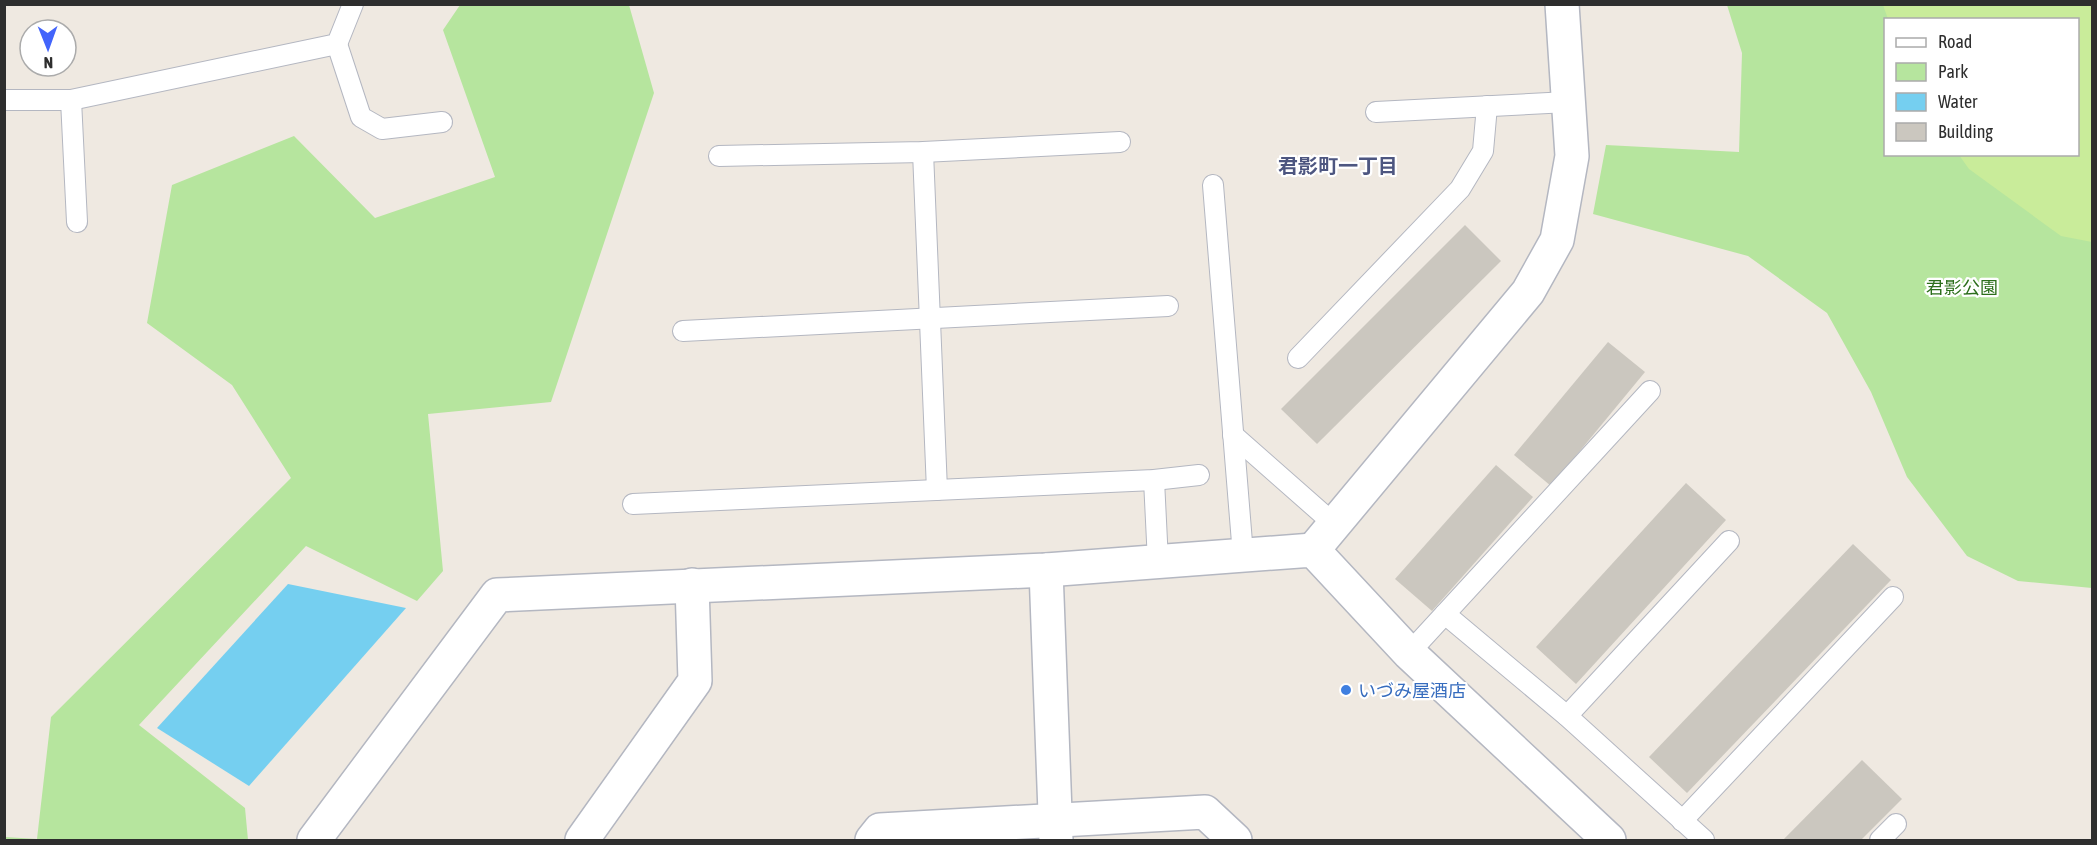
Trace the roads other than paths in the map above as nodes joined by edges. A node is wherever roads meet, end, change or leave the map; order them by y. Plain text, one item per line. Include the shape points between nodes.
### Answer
1 (353, 4) edge
2 (1562, 4) edge
3 (337, 44) junction
4 (4, 100) edge
5 (71, 100) junction
6 (1568, 102) junction
7 (1487, 106) junction
8 (1376, 112) dead end
9 (442, 122) dead end
10 (1120, 142) dead end
11 (923, 152) junction
12 (718, 156) dead end
13 (1213, 185) dead end
14 (77, 222) dead end
15 (1168, 306) dead end
16 (930, 318) junction
17 (683, 331) dead end
18 (1298, 358) dead end
19 (1650, 391) dead end
20 (1233, 435) junction
21 (1199, 476) dead end
22 (1154, 480) junction
23 (937, 490) junction
24 (633, 504) dead end
25 (1334, 524) junction
26 (1729, 541) dead end
27 (1313, 550) junction
28 (1243, 555) junction
29 (1158, 562) junction
30 (1046, 570) junction
31 (692, 585) junction
32 (1893, 597) dead end
33 (1445, 614) junction
34 (1409, 653) junction
35 (1567, 716) junction
36 (1682, 821) junction
37 (1896, 824) dead end
38 (1055, 830) edge
39 (314, 840) edge
40 (582, 840) edge
41 (872, 840) edge
42 (1235, 840) edge
43 (1609, 840) edge
44 (1704, 840) edge
45 (1880, 840) edge

1 - 3 lane
2 - 6 street
3 - 5 lane
3 - 9 lane via 361,117 382,129
4 - 5 lane
5 - 14 lane
6 - 7 lane
6 - 25 street via 1572,156 1557,240 1527,292
7 - 8 lane
7 - 18 lane via 1483,151 1460,189
10 - 11 lane
11 - 12 lane
11 - 16 lane
13 - 20 lane
15 - 16 lane
16 - 17 lane
16 - 23 lane
19 - 33 lane
20 - 25 lane
20 - 28 lane
21 - 22 lane
22 - 23 lane
22 - 29 lane
23 - 24 lane
25 - 27 street
26 - 35 lane
27 - 28 street
27 - 34 street
28 - 29 street
29 - 30 street
30 - 31 street
30 - 38 street
31 - 39 street via 497,595
31 - 40 street via 695,681
32 - 36 lane
33 - 34 lane
33 - 35 lane
34 - 43 street
35 - 36 lane
36 - 44 lane
37 - 45 lane
38 - 41 street via 880,830
38 - 42 street via 1205,812

